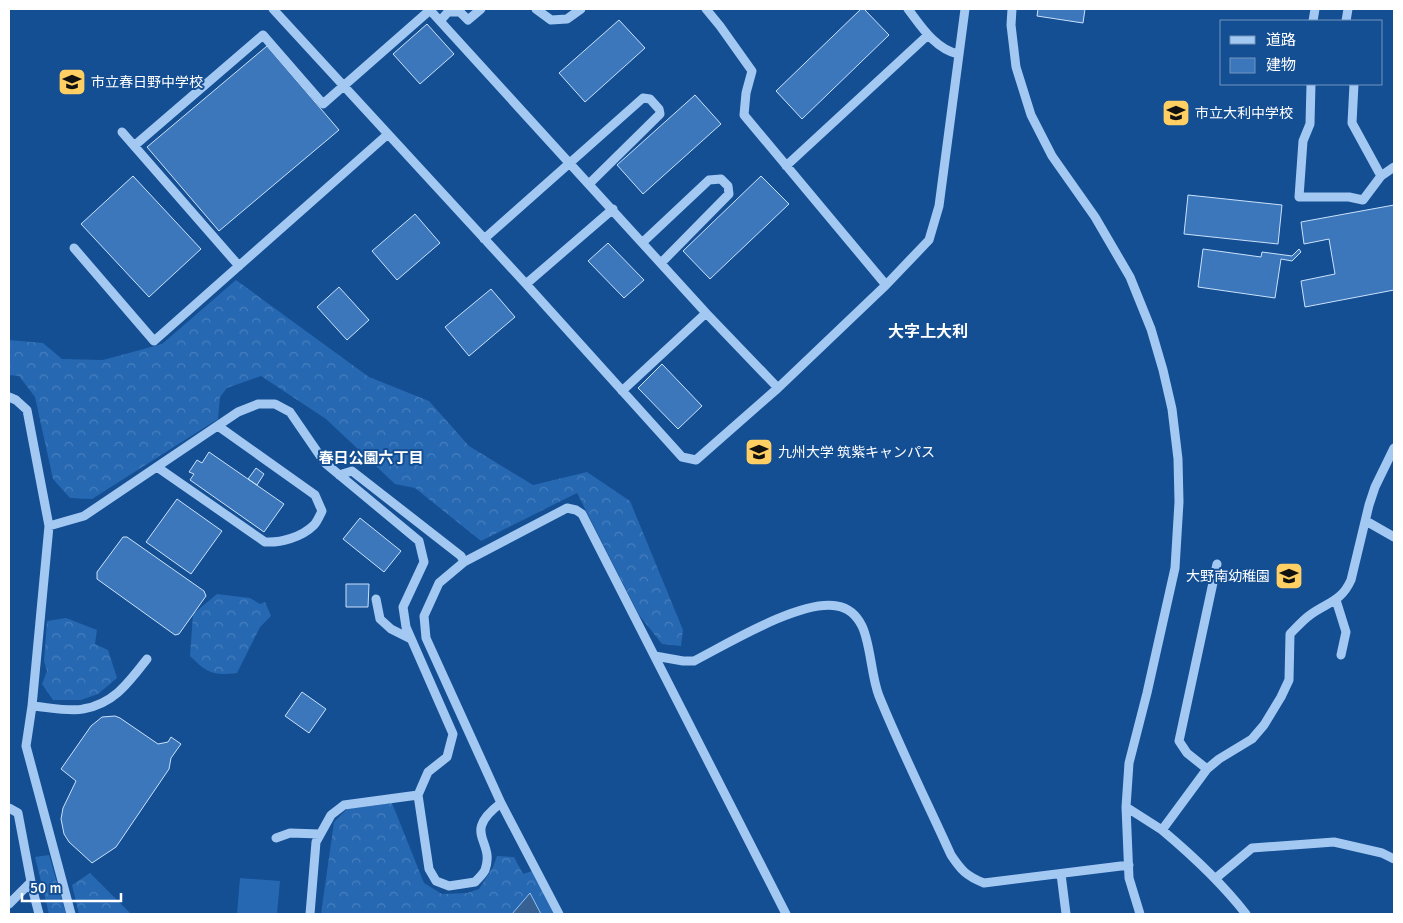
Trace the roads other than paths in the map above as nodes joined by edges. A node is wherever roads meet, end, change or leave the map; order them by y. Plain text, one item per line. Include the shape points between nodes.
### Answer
1 (272, 9) edge
2 (429, 9) edge
3 (481, 9) edge
4 (536, 9) edge
5 (581, 9) edge
6 (706, 9) edge
7 (908, 9) edge
8 (964, 9) edge
9 (1012, 9) edge
10 (440, 21) junction
11 (928, 35) junction
12 (958, 54) junction
13 (1311, 85) edge
14 (1354, 85) edge
15 (344, 86) junction
16 (122, 132) dead end
17 (388, 134) junction
18 (134, 146) junction
19 (569, 162) junction
20 (786, 166) junction
21 (1394, 167) edge
22 (1381, 176) junction
23 (590, 184) junction
24 (613, 210) junction
25 (484, 239) junction
26 (643, 242) junction
27 (74, 248) dead end
28 (661, 263) junction
29 (239, 266) junction
30 (526, 284) junction
31 (886, 285) junction
32 (706, 313) junction
33 (778, 388) junction
34 (622, 391) junction
35 (9, 397) edge
36 (218, 426) junction
37 (1394, 448) edge
38 (157, 467) junction
39 (339, 474) junction
40 (1366, 521) junction
41 (49, 526) junction
42 (1394, 537) edge
43 (464, 562) junction
44 (1218, 564) dead end
45 (376, 599) dead end
46 (1336, 600) junction
47 (411, 638) junction
48 (1341, 655) dead end
49 (655, 656) junction
50 (147, 660) dead end
51 (32, 706) junction
52 (1206, 769) junction
53 (418, 795) junction
54 (502, 803) junction
55 (1126, 807) junction
56 (9, 808) edge
57 (1162, 830) junction
58 (320, 834) junction
59 (276, 838) dead end
60 (1394, 859) edge
61 (1129, 865) junction
62 (1061, 874) junction
63 (1216, 878) junction
64 (31, 882) junction
65 (9, 904) edge
66 (39, 914) edge
67 (71, 914) edge
68 (310, 914) edge
69 (559, 914) edge
70 (786, 914) edge
71 (1066, 914) edge
72 (1140, 914) edge
73 (1246, 914) edge

1 - 15 street
2 - 10 street
2 - 15 street
3 - 10 street via 468,20 460,12 448,12
4 - 5 street via 551,20 567,19
6 - 20 street via 752,71 744,115
7 - 11 street
8 - 12 street
9 - 55 street via 1016,67 1031,114 1052,156 1095,217 1130,277 1150,329 1172,410 1179,502 1175,568 1129,763
10 - 19 street
11 - 12 street via 948,52
11 - 20 street
12 - 31 street via 939,206 929,240
13 - 22 street via 1310,124 1303,141 1299,197 1363,200
14 - 22 street via 1352,123
15 - 17 street
15 - 18 street via 323,104 263,35
16 - 18 street
17 - 25 street
17 - 29 street
18 - 29 street
19 - 23 street
19 - 23 street via 643,98 650,99 660,114
19 - 25 street
20 - 31 street
21 - 22 street
23 - 24 street
24 - 26 street
24 - 30 street
25 - 30 street
26 - 28 street
26 - 28 street via 709,180 721,179 728,186 730,194
27 - 29 street via 154,341
28 - 32 street
30 - 34 street
31 - 33 street
32 - 33 street
32 - 34 street
33 - 34 street via 696,460 682,457
35 - 41 street via 27,410
36 - 38 street
36 - 38 street via 316,495 322,511 315,524 278,542 264,542
36 - 39 street via 238,412 258,404 275,404 290,412 325,463
37 - 40 street via 1375,487
38 - 41 street via 84,516
39 - 43 street via 352,470 461,556
39 - 47 street via 419,541 424,562 403,607
40 - 42 street
40 - 46 street via 1351,580 1347,590
41 - 51 street
43 - 49 street via 567,508 576,510 582,514
43 - 54 street via 439,583 424,616 426,638
44 - 52 street via 1179,741 1187,753
45 - 47 street via 380,619 391,629
46 - 48 street via 1346,632
46 - 52 street via 1311,614 1290,634 1289,680 1264,725 1252,739
47 - 53 street via 453,734 447,758 428,772
49 - 62 street via 694,660 783,616 814,606 846,609 856,616 863,628 878,694 959,868 969,877 984,882
49 - 70 street
50 - 51 street via 124,689 101,703 83,710
51 - 67 street via 26,746
52 - 57 street
53 - 54 street via 429,868 436,881 449,886 475,882 485,870 487,854 481,825
53 - 58 street via 344,805 331,815
54 - 69 street
55 - 57 street
55 - 61 street
56 - 64 street via 18,813
57 - 63 street
58 - 59 street via 290,833
58 - 68 street via 316,842
60 - 63 street via 1382,853 1334,842 1252,848
61 - 62 street
61 - 72 street
62 - 71 street
63 - 73 street
64 - 65 street
64 - 66 street

